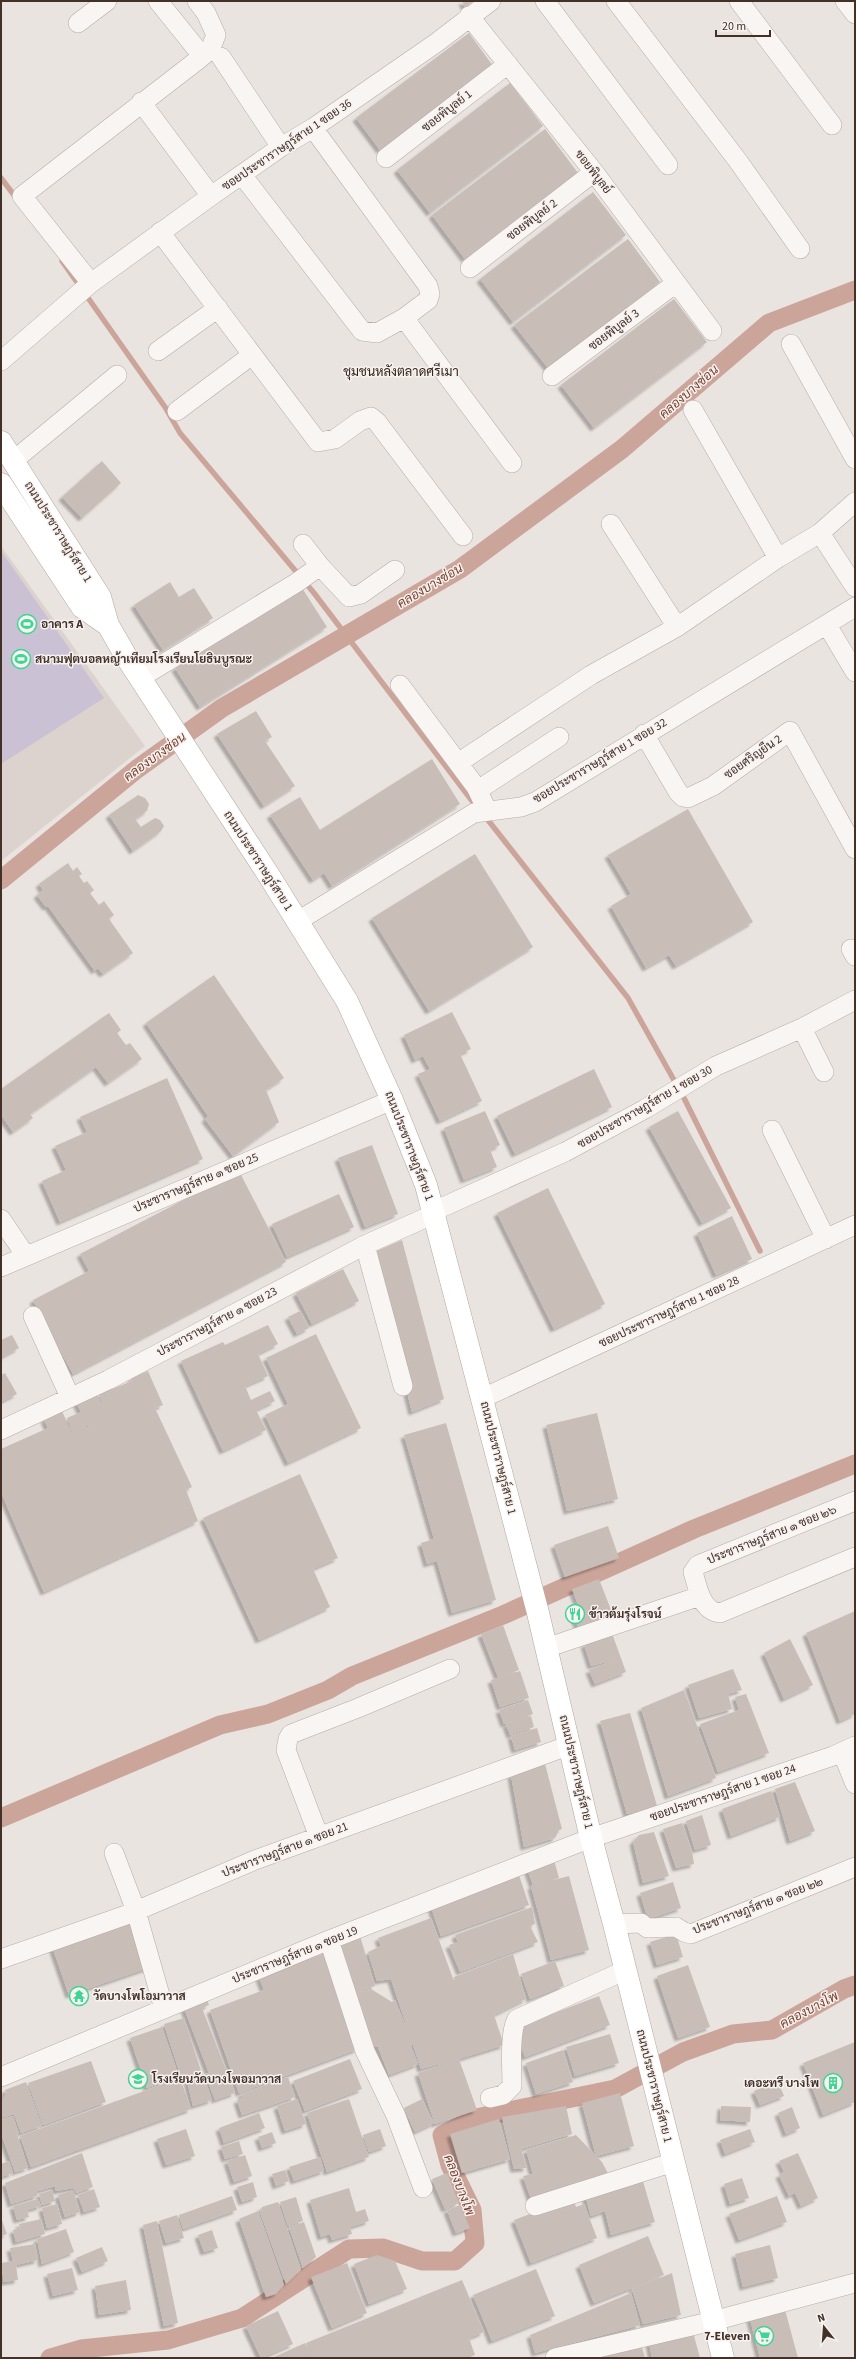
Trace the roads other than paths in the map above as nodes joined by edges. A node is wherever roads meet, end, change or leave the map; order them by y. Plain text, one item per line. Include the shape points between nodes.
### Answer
1 (107, 1) edge
2 (158, 1) edge
3 (197, 1) edge
4 (492, 1) edge
5 (546, 1) edge
6 (616, 1) edge
7 (739, 1) edge
8 (845, 1) edge
9 (855, 14) edge
10 (469, 16) junction
11 (78, 23) dead end
12 (221, 57) dead end
13 (199, 58) junction
14 (508, 64) junction
15 (141, 102) junction
16 (832, 125) dead end
17 (313, 128) junction
18 (281, 148) junction
19 (386, 158) dead end
20 (668, 166) dead end
21 (594, 172) junction
22 (242, 175) junction
23 (211, 196) junction
24 (160, 232) junction
25 (800, 249) dead end
26 (470, 268) dead end
27 (676, 283) junction
28 (85, 287) junction
29 (218, 308) junction
30 (404, 318) junction
31 (712, 330) dead end
32 (792, 344) dead end
33 (158, 351) dead end
34 (252, 355) junction
35 (1, 361) edge
36 (117, 375) dead end
37 (552, 376) dead end
38 (693, 410) dead end
39 (177, 411) dead end
40 (849, 435) edge
41 (1, 442) edge
42 (855, 459) edge
43 (13, 461) junction
44 (512, 463) dead end
45 (1, 484) edge
46 (855, 502) edge
47 (611, 524) dead end
48 (820, 532) junction
49 (463, 536) dead end
50 (302, 544) dead end
51 (778, 558) junction
52 (395, 570) dead end
53 (310, 574) junction
54 (855, 587) edge
55 (855, 607) edge
56 (108, 625) junction
57 (827, 625) junction
58 (677, 627) junction
59 (855, 672) edge
60 (140, 678) junction
61 (400, 685) dead end
62 (644, 734) junction
63 (560, 737) dead end
64 (458, 763) junction
65 (478, 790) junction
66 (482, 811) junction
67 (855, 850) edge
68 (298, 921) junction
69 (855, 1000) edge
70 (802, 1028) junction
71 (824, 1072) dead end
72 (392, 1100) junction
73 (772, 1130) dead end
74 (434, 1212) junction
75 (1, 1219) edge
76 (855, 1225) edge
77 (826, 1239) junction
78 (364, 1245) junction
79 (26, 1256) junction
80 (1, 1268) edge
81 (33, 1316) dead end
82 (403, 1386) dead end
83 (70, 1397) junction
84 (483, 1398) junction
85 (1, 1430) edge
86 (855, 1501) edge
87 (855, 1557) edge
88 (700, 1596) junction
89 (546, 1648) junction
90 (450, 1669) dead end
91 (570, 1745) junction
92 (848, 1749) edge
93 (855, 1784) edge
94 (319, 1837) junction
95 (591, 1838) junction
96 (114, 1853) dead end
97 (855, 1867) edge
98 (136, 1911) junction
99 (614, 1924) junction
100 (329, 1940) junction
101 (1, 1959) edge
102 (626, 1970) junction
103 (164, 2009) junction
104 (1, 2077) edge
105 (490, 2098) dead end
106 (674, 2162) junction
107 (423, 2188) dead end
108 (535, 2206) dead end
109 (855, 2283) edge
110 (713, 2321) junction
111 (556, 2358) edge
112 (723, 2358) edge

1 - 11 street
2 - 13 street via 199,52
3 - 13 street via 216,35 210,50
4 - 10 street, ซอยประชาราษฎร์สาย 1 ซอย 36
5 - 20 street
6 - 25 street via 738,162
7 - 16 street
8 - 9 street
10 - 14 street, ซอยพิบูลย์
10 - 17 street, ซอยประชาราษฎร์สาย 1 ซอย 36 via 436,43
12 - 18 street
13 - 15 street
14 - 19 street, ซอยพิบูลย์ 1
14 - 21 street, ซอยพิบูลย์
15 - 23 street
15 - 28 street via 22,196
17 - 18 street, ซอยประชาราษฎร์สาย 1 ซอย 36
17 - 30 street via 428,286 428,300
18 - 22 street, ซอยประชาราษฎร์สาย 1 ซอย 36
21 - 26 street, ซอยพิบูลย์ 2
21 - 27 street, ซอยพิบูลย์
22 - 23 street, ซอยประชาราษฎร์สาย 1 ซอย 36
22 - 30 street via 362,332 376,333
23 - 24 street, ซอยประชาราษฎร์สาย 1 ซอย 36
24 - 28 street, ซอยประชาราษฎร์สาย 1 ซอย 36
24 - 29 street
27 - 31 street, ซอยพิบูลย์
27 - 37 street, ซอยพิบูลย์ 3
28 - 35 street, ซอยประชาราษฎร์สาย 1 ซอย 36
29 - 33 street
29 - 34 street
30 - 44 street
32 - 40 street
34 - 39 street
34 - 49 street via 318,442 334,439 366,418 371,417 377,422
36 - 43 street
38 - 51 street
40 - 42 street
41 - 43 main road, ถนนประชาราษฎร์สาย 1
43 - 56 main road, ถนนประชาราษฎร์สาย 1 via 100,598
45 - 56 main road, ถนนประชาราษฎร์สาย 1 via 82,607
46 - 48 street
47 - 58 street
48 - 51 street
48 - 54 street
50 - 53 street
51 - 58 street
52 - 53 street via 361,594 349,597
53 - 60 street
55 - 57 street, ซอยประชาราษฎร์สาย 1 ซอย 32
56 - 60 main road, ถนนประชาราษฎร์สาย 1
57 - 59 street
57 - 62 street, ซอยประชาราษฎร์สาย 1 ซอย 32
58 - 64 street via 591,676
60 - 68 main road, ถนนประชาราษฎร์สาย 1
61 - 64 street
62 - 66 street, ซอยประชาราษฎร์สาย 1 ซอย 32 via 535,802 521,808
62 - 67 street, ซอยศริญยืน 2 via 678,792 688,798 713,786 790,731
63 - 65 street
64 - 65 street
65 - 66 street
66 - 68 street, ซอยประชาราษฎร์สาย 1 ซอย 32
68 - 72 main road, ถนนประชาราษฎร์สาย 1 via 347,1001
69 - 70 street, ซอยประชาราษฎร์สาย 1 ซอย 30
70 - 71 street
70 - 74 street, ซอยประชาราษฎร์สาย 1 ซอย 30 via 716,1066 645,1109 565,1152
72 - 74 main road, ถนนประชาราษฎร์สาย 1
72 - 79 street, ประชาราษฎร์สาย ๑ ซอย 25
73 - 77 street
74 - 78 street, ประชาราษฎร์สาย ๑ ซอย 23
74 - 84 main road, ถนนประชาราษฎร์สาย 1
75 - 79 street
76 - 77 street, ซอยประชาราษฎร์สาย 1 ซอย 28
77 - 84 street, ซอยประชาราษฎร์สาย 1 ซอย 28
78 - 82 street
78 - 83 street, ประชาราษฎร์สาย ๑ ซอย 23 via 108,1380
79 - 80 street, ประชาราษฎร์สาย ๑ ซอย 25
81 - 83 street
83 - 85 street, ประชาราษฎร์สาย ๑ ซอย 23
84 - 89 main road, ถนนประชาราษฎร์สาย 1
86 - 88 street, ประชาราษฎร์สาย ๑ ซอย ๒๖ via 698,1565 693,1572
87 - 88 street, ประชาราษฎร์สาย ๑ ซอย ๒๖ via 720,1613 707,1608
88 - 89 street
89 - 91 main road, ถนนประชาราษฎร์สาย 1
90 - 94 street via 291,1734 286,1750
91 - 94 street, ประชาราษฎร์สาย ๑ ซอย 21
91 - 95 main road, ถนนประชาราษฎร์สาย 1
92 - 93 street
92 - 95 street, ซอยประชาราษฎร์สาย 1 ซอย 24
94 - 98 street, ประชาราษฎร์สาย ๑ ซอย 21 via 255,1860
95 - 99 main road, ถนนประชาราษฎร์สาย 1
95 - 100 street, ประชาราษฎร์สาย ๑ ซอย 19
96 - 98 street
97 - 99 street, ประชาราษฎร์สาย ๑ ซอย ๒๒ via 691,1934 676,1927 648,1928 642,1923
98 - 101 street, ประชาราษฎร์สาย ๑ ซอย 21
98 - 103 street
99 - 102 main road, ถนนประชาราษฎร์สาย 1
100 - 103 street, ประชาราษฎร์สาย ๑ ซอย 19
100 - 107 street via 365,2051 396,2116
102 - 105 street via 521,2015 514,2024 512,2086 502,2095
102 - 106 main road, ถนนประชาราษฎร์สาย 1
103 - 104 street, ประชาราษฎร์สาย ๑ ซอย 19
106 - 108 street
106 - 110 main road, ถนนประชาราษฎร์สาย 1
109 - 110 street
110 - 111 street
110 - 112 main road, ถนนประชาราษฎร์สาย 1

